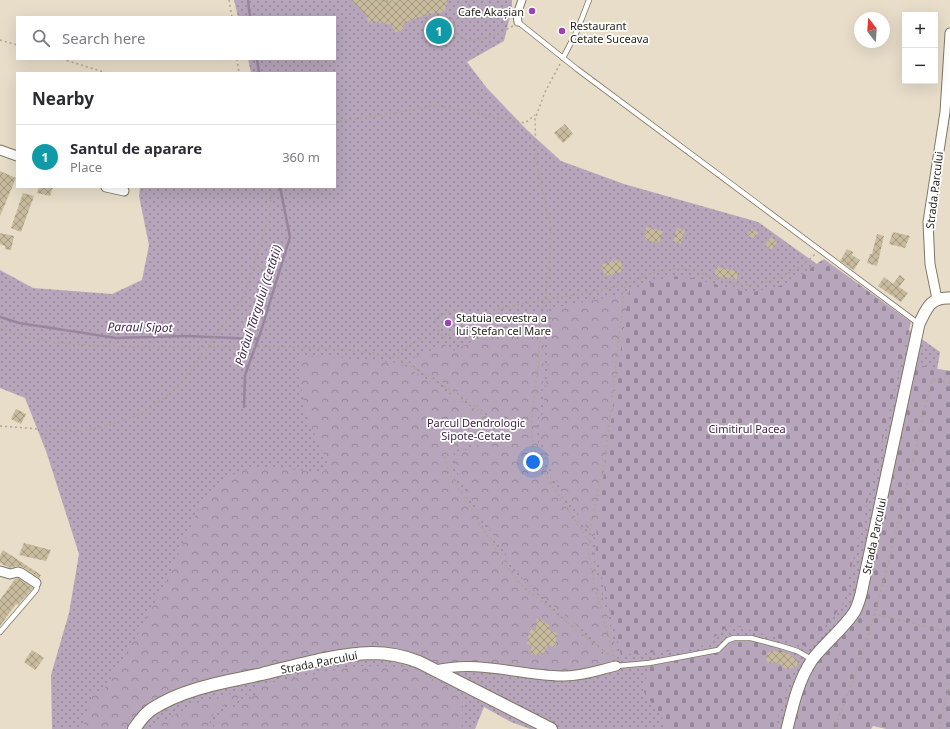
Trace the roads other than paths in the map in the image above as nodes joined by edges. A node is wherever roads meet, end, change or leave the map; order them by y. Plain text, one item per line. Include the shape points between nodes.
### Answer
1 (522, 0) edge
2 (588, 0) edge
3 (518, 22) joint
4 (950, 33) edge
5 (564, 58) junction
6 (0, 150) edge
7 (16, 156) edge
8 (110, 188) edge
9 (124, 191) dead end
10 (950, 298) edge
11 (936, 299) junction
12 (919, 324) junction
13 (0, 571) edge
14 (36, 583) joint
15 (0, 632) edge
16 (813, 660) junction
17 (616, 666) joint
18 (436, 670) junction
19 (134, 729) edge
20 (551, 729) edge
21 (787, 729) edge

1 - 3 street via 517,14
2 - 5 lane
3 - 5 lane
4 - 11 street, Strada Parcului via 945,112 928,222 930,264
5 - 12 lane
6 - 7 street
8 - 9 street
10 - 11 street
11 - 12 street, Strada Parcului via 931,302
12 - 16 street, Strada Parcului via 861,594 854,613
13 - 14 street via 10,574 18,572
14 - 15 lane via 36,590
16 - 17 lane via 781,646 751,638 734,638 718,650 649,663
16 - 21 street, Strada Parcului via 796,692
17 - 18 street via 562,676 469,666
18 - 19 main road, Strada Parcului via 405,657 389,654 341,656 209,686 186,694 151,710
18 - 20 main road, Strada Parcului

